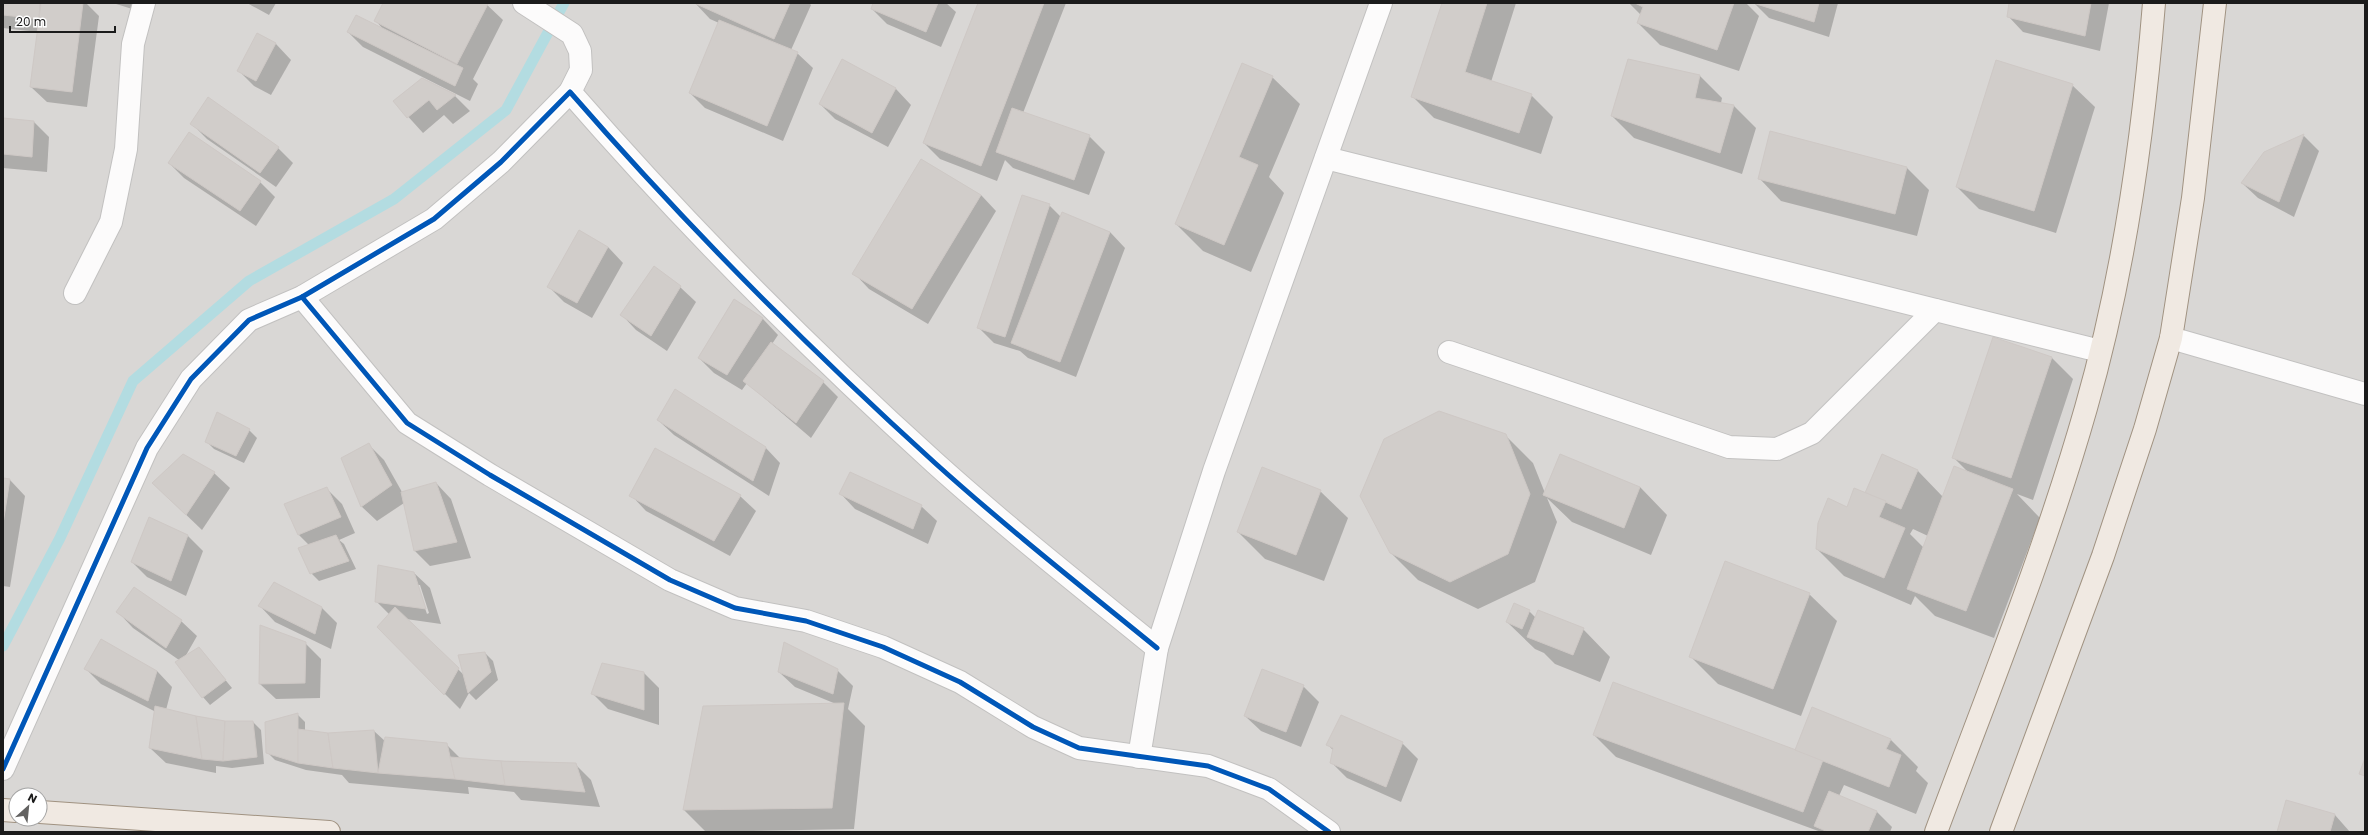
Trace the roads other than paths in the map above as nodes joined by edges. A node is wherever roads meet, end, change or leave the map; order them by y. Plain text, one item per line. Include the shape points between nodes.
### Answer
1 (144, 3) edge
2 (1381, 3) edge
3 (2154, 3) edge
4 (2215, 3) edge
5 (531, 8) edge
6 (570, 92) junction
7 (1326, 158) junction
8 (75, 293) dead end
9 (302, 297) junction
10 (1935, 310) junction
11 (2171, 338) junction
12 (2100, 351) junction
13 (1448, 352) dead end
14 (2365, 394) edge
15 (1156, 648) junction
16 (1139, 757) junction
17 (3, 769) edge
18 (48, 813) edge
19 (329, 832) edge
20 (1329, 832) edge
21 (1936, 832) edge
22 (2001, 832) edge

1 - 8 street via 134,44 126,149 111,222
2 - 7 street
3 - 12 main road via 2132,201 2113,300
4 - 11 main road via 2193,198
5 - 6 street via 572,34 580,51 581,70
6 - 9 street via 501,162 434,219
6 - 15 street via 638,170 813,350 936,464
7 - 10 street
7 - 15 street via 1214,471
9 - 16 street via 407,423 490,475 670,580 735,608 806,621 883,647 960,682 1032,726 1079,748
9 - 17 street via 249,320 192,379 147,448
10 - 12 street
10 - 13 street via 1812,433 1777,450 1729,447
11 - 14 street
11 - 22 main road via 2145,429 2103,556
12 - 21 main road via 2086,408 2044,537
15 - 16 street
16 - 20 street via 1208,766 1269,789
18 - 19 main road

